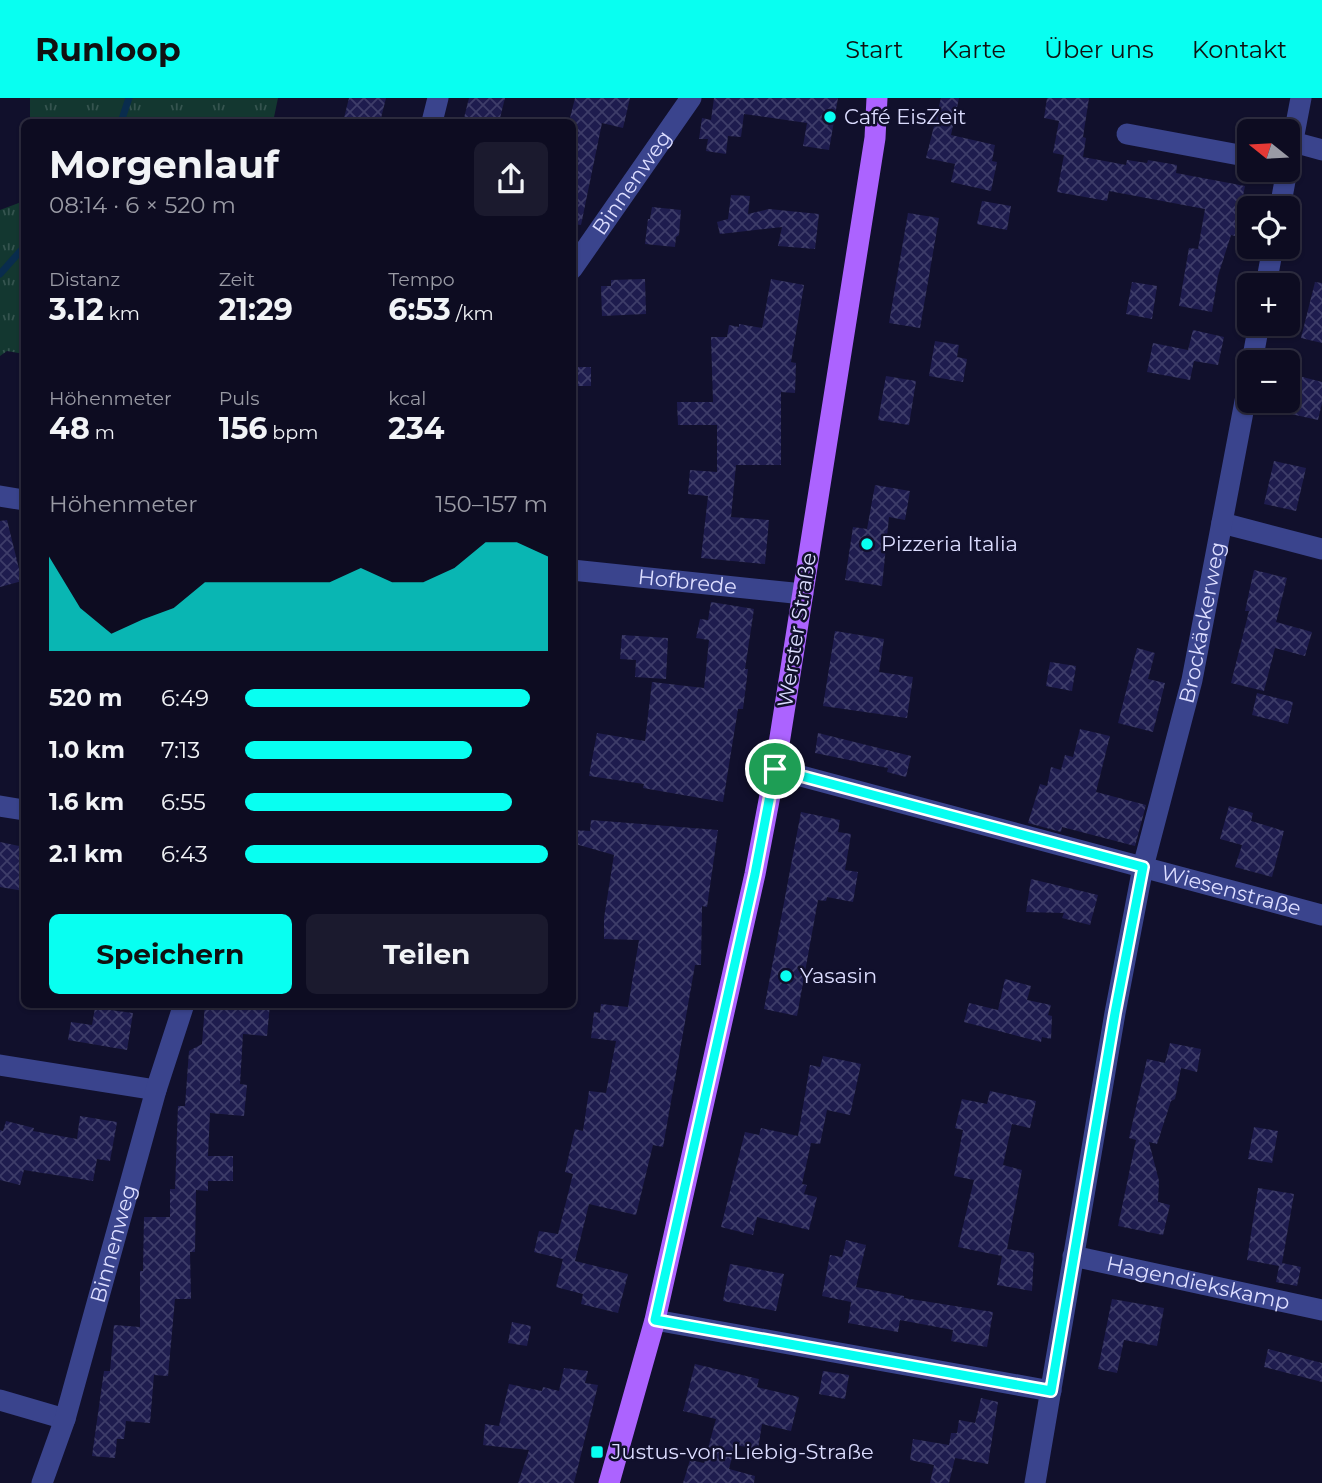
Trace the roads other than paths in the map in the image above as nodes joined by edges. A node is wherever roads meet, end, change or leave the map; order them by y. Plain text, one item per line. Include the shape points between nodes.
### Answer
1 (438, 98) edge
2 (691, 98) edge
3 (877, 98) edge
4 (1301, 98) edge
5 (433, 119) edge
6 (1297, 119) edge
7 (1127, 134) dead end
8 (1300, 144) edge
9 (1322, 150) edge
10 (1237, 155) edge
11 (576, 263) edge
12 (1243, 413) edge
13 (0, 496) edge
14 (21, 500) edge
15 (1222, 523) junction
16 (1322, 549) edge
17 (576, 570) edge
18 (803, 594) junction
19 (775, 769) junction
20 (0, 806) edge
21 (21, 810) edge
22 (1143, 867) junction
23 (1322, 915) edge
24 (183, 1008) edge
25 (0, 1065) edge
26 (156, 1090) junction
27 (1073, 1256) junction
28 (1322, 1310) edge
29 (655, 1320) junction
30 (1051, 1391) junction
31 (0, 1400) edge
32 (65, 1419) junction
33 (42, 1483) edge
34 (609, 1483) edge
35 (1035, 1483) edge

1 - 5 street
2 - 11 street, Binnenweg
3 - 18 main road, Werster Straße via 876,138
4 - 6 street
7 - 10 street
8 - 9 street
12 - 15 street, Brockäckerweg
13 - 14 street
15 - 16 street
15 - 22 street, Brockäckerweg via 1192,680
17 - 18 street, Hofbrede
18 - 19 main road, Werster Straße
19 - 22 street, Wiesenstraße
19 - 29 main road, Werster Straße
20 - 21 street
22 - 23 street, Wiesenstraße
22 - 27 street, Brockäckerweg
24 - 26 street, Binnenweg
25 - 26 street
26 - 32 street, Binnenweg
27 - 28 street, Hagendiekskamp
27 - 30 street, Brockäckerweg
29 - 30 street
29 - 34 main road, Werster Straße
30 - 35 street, Brockäckerweg
31 - 32 street
32 - 33 street, Binnenweg

